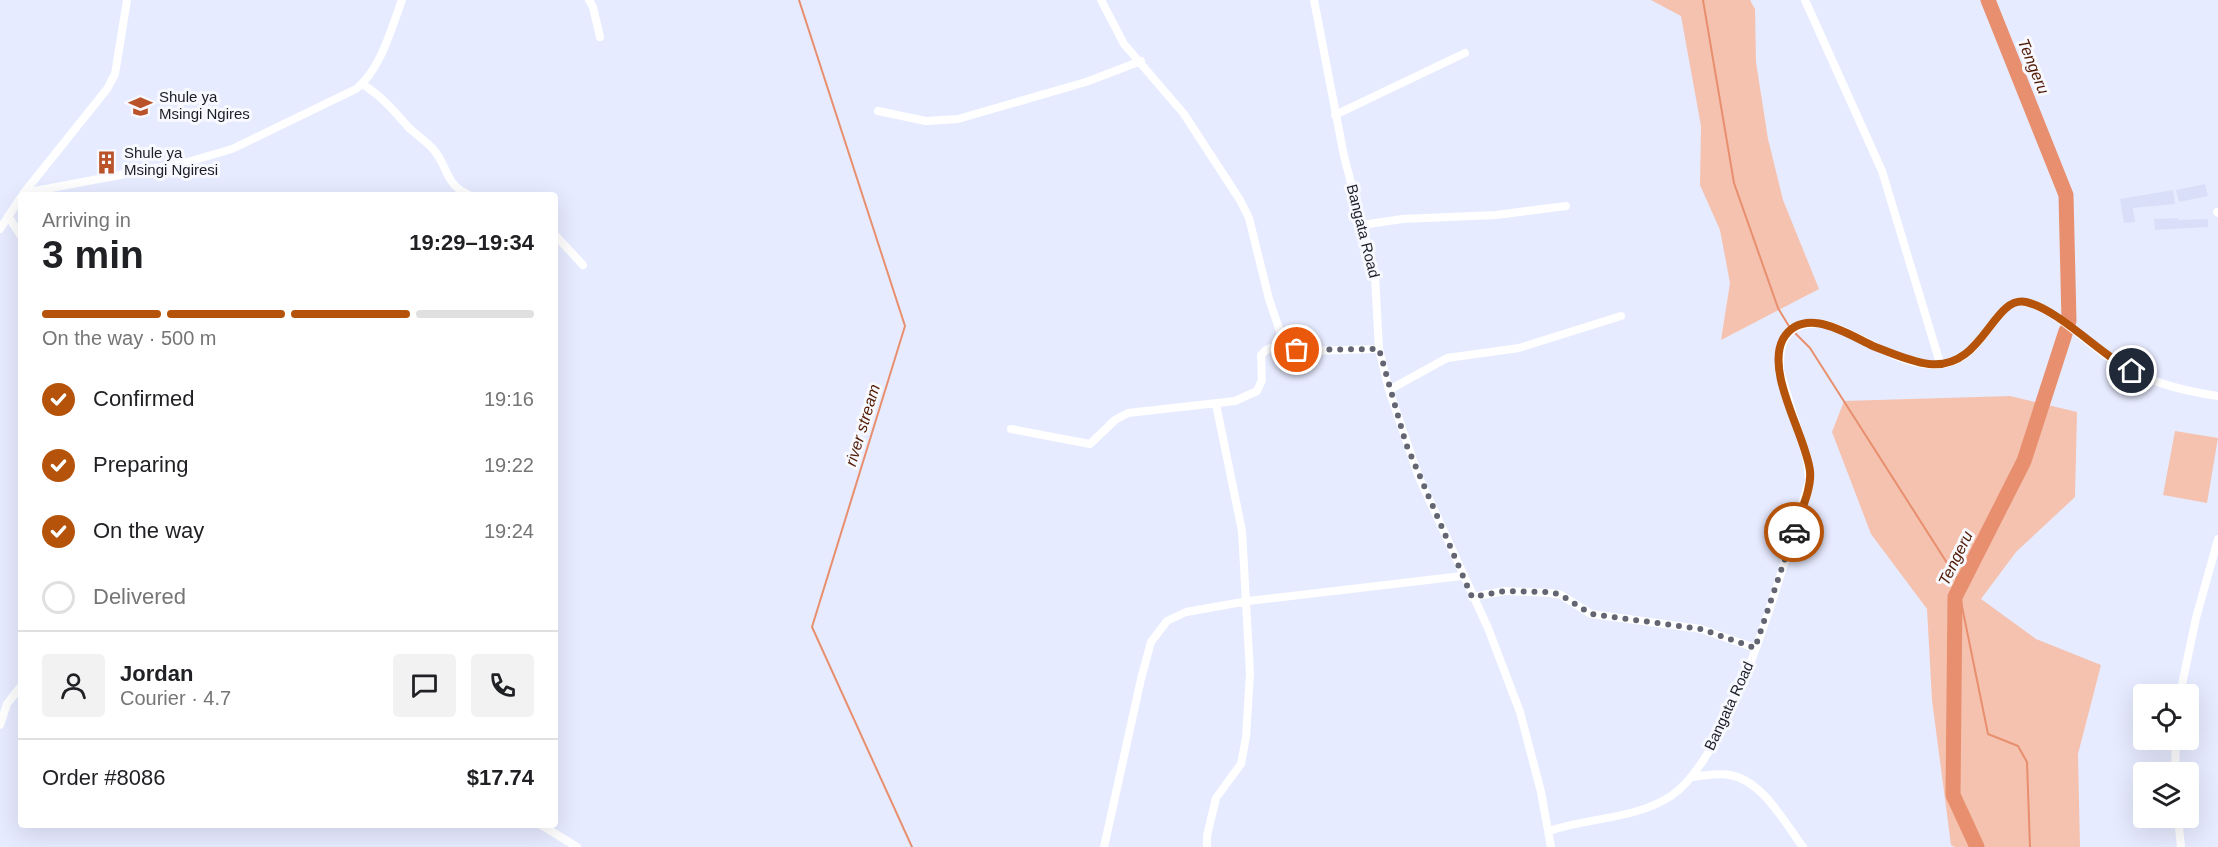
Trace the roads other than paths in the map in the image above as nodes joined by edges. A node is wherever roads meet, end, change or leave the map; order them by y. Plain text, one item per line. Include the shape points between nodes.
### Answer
1 (127, 0) edge
2 (402, 0) edge
3 (589, 0) edge
4 (1101, 0) edge
5 (1314, 0) edge
6 (1805, 0) edge
7 (600, 38) dead end
8 (1464, 53) dead end
9 (1141, 61) junction
10 (362, 84) junction
11 (878, 111) dead end
12 (1335, 115) junction
13 (25, 192) edge
14 (38, 192) edge
15 (464, 192) edge
16 (18, 202) edge
17 (1566, 206) dead end
18 (8, 216) junction
19 (1362, 225) junction
20 (0, 229) edge
21 (18, 231) edge
22 (558, 238) edge
23 (583, 265) dead end
24 (1621, 316) dead end
25 (1284, 343) junction
26 (1379, 349) junction
27 (1940, 363) junction
28 (1389, 390) junction
29 (2218, 396) edge
30 (1216, 404) junction
31 (1011, 429) dead end
32 (2218, 539) edge
33 (1462, 576) junction
34 (1472, 597) junction
35 (1248, 602) junction
36 (1755, 648) junction
37 (2182, 684) edge
38 (18, 690) edge
39 (0, 725) edge
40 (1692, 777) junction
41 (546, 828) edge
42 (2179, 828) edge
43 (1549, 831) junction
44 (577, 847) edge
45 (1104, 847) edge
46 (1207, 847) edge
47 (1551, 847) edge
48 (1803, 847) edge
49 (2181, 847) edge

1 - 13 street via 115,74
2 - 10 street via 382,50
3 - 7 street
4 - 9 street via 1124,44
5 - 12 street, Bangata Road
6 - 27 street via 1882,171
8 - 12 street
9 - 11 street via 1086,82 958,119 926,121
9 - 25 street via 1190,123 1245,210
10 - 14 street via 232,149 184,163
10 - 15 street via 385,100 432,147 449,182
12 - 19 street, Bangata Road
16 - 18 street
17 - 19 street
18 - 20 street
18 - 21 street
19 - 26 street, Bangata Road via 1375,275
22 - 23 street
24 - 28 street via 1520,348 1447,358
25 - 26 street via 1307,351
25 - 30 street via 1261,355 1262,380 1257,391
26 - 28 street, Bangata Road
27 - 29 street, Bangata Road via 1954,363 1965,356 2007,306 2019,301 2061,321 2132,371 2176,387
27 - 36 street, Bangata Road via 1914,361 1825,324 1800,326 1783,340 1780,371 1809,465 1809,481
28 - 33 street, Bangata Road via 1418,476
30 - 31 street via 1128,413 1089,444
30 - 35 street via 1242,531
32 - 37 street
33 - 34 street, Bangata Road
33 - 35 street
34 - 36 street via 1505,591 1550,592 1591,614 1701,629
34 - 43 street, Bangata Road via 1488,628 1527,732
35 - 45 street via 1186,612 1167,621 1151,642
35 - 46 street via 1250,673 1246,737 1241,764 1216,798
36 - 40 street, Bangata Road via 1718,737
38 - 39 street via 7,704
40 - 43 street, Bangata Road via 1670,797 1646,809
40 - 48 street via 1717,774 1744,779
41 - 44 street
42 - 49 street
43 - 47 street, Bangata Road

